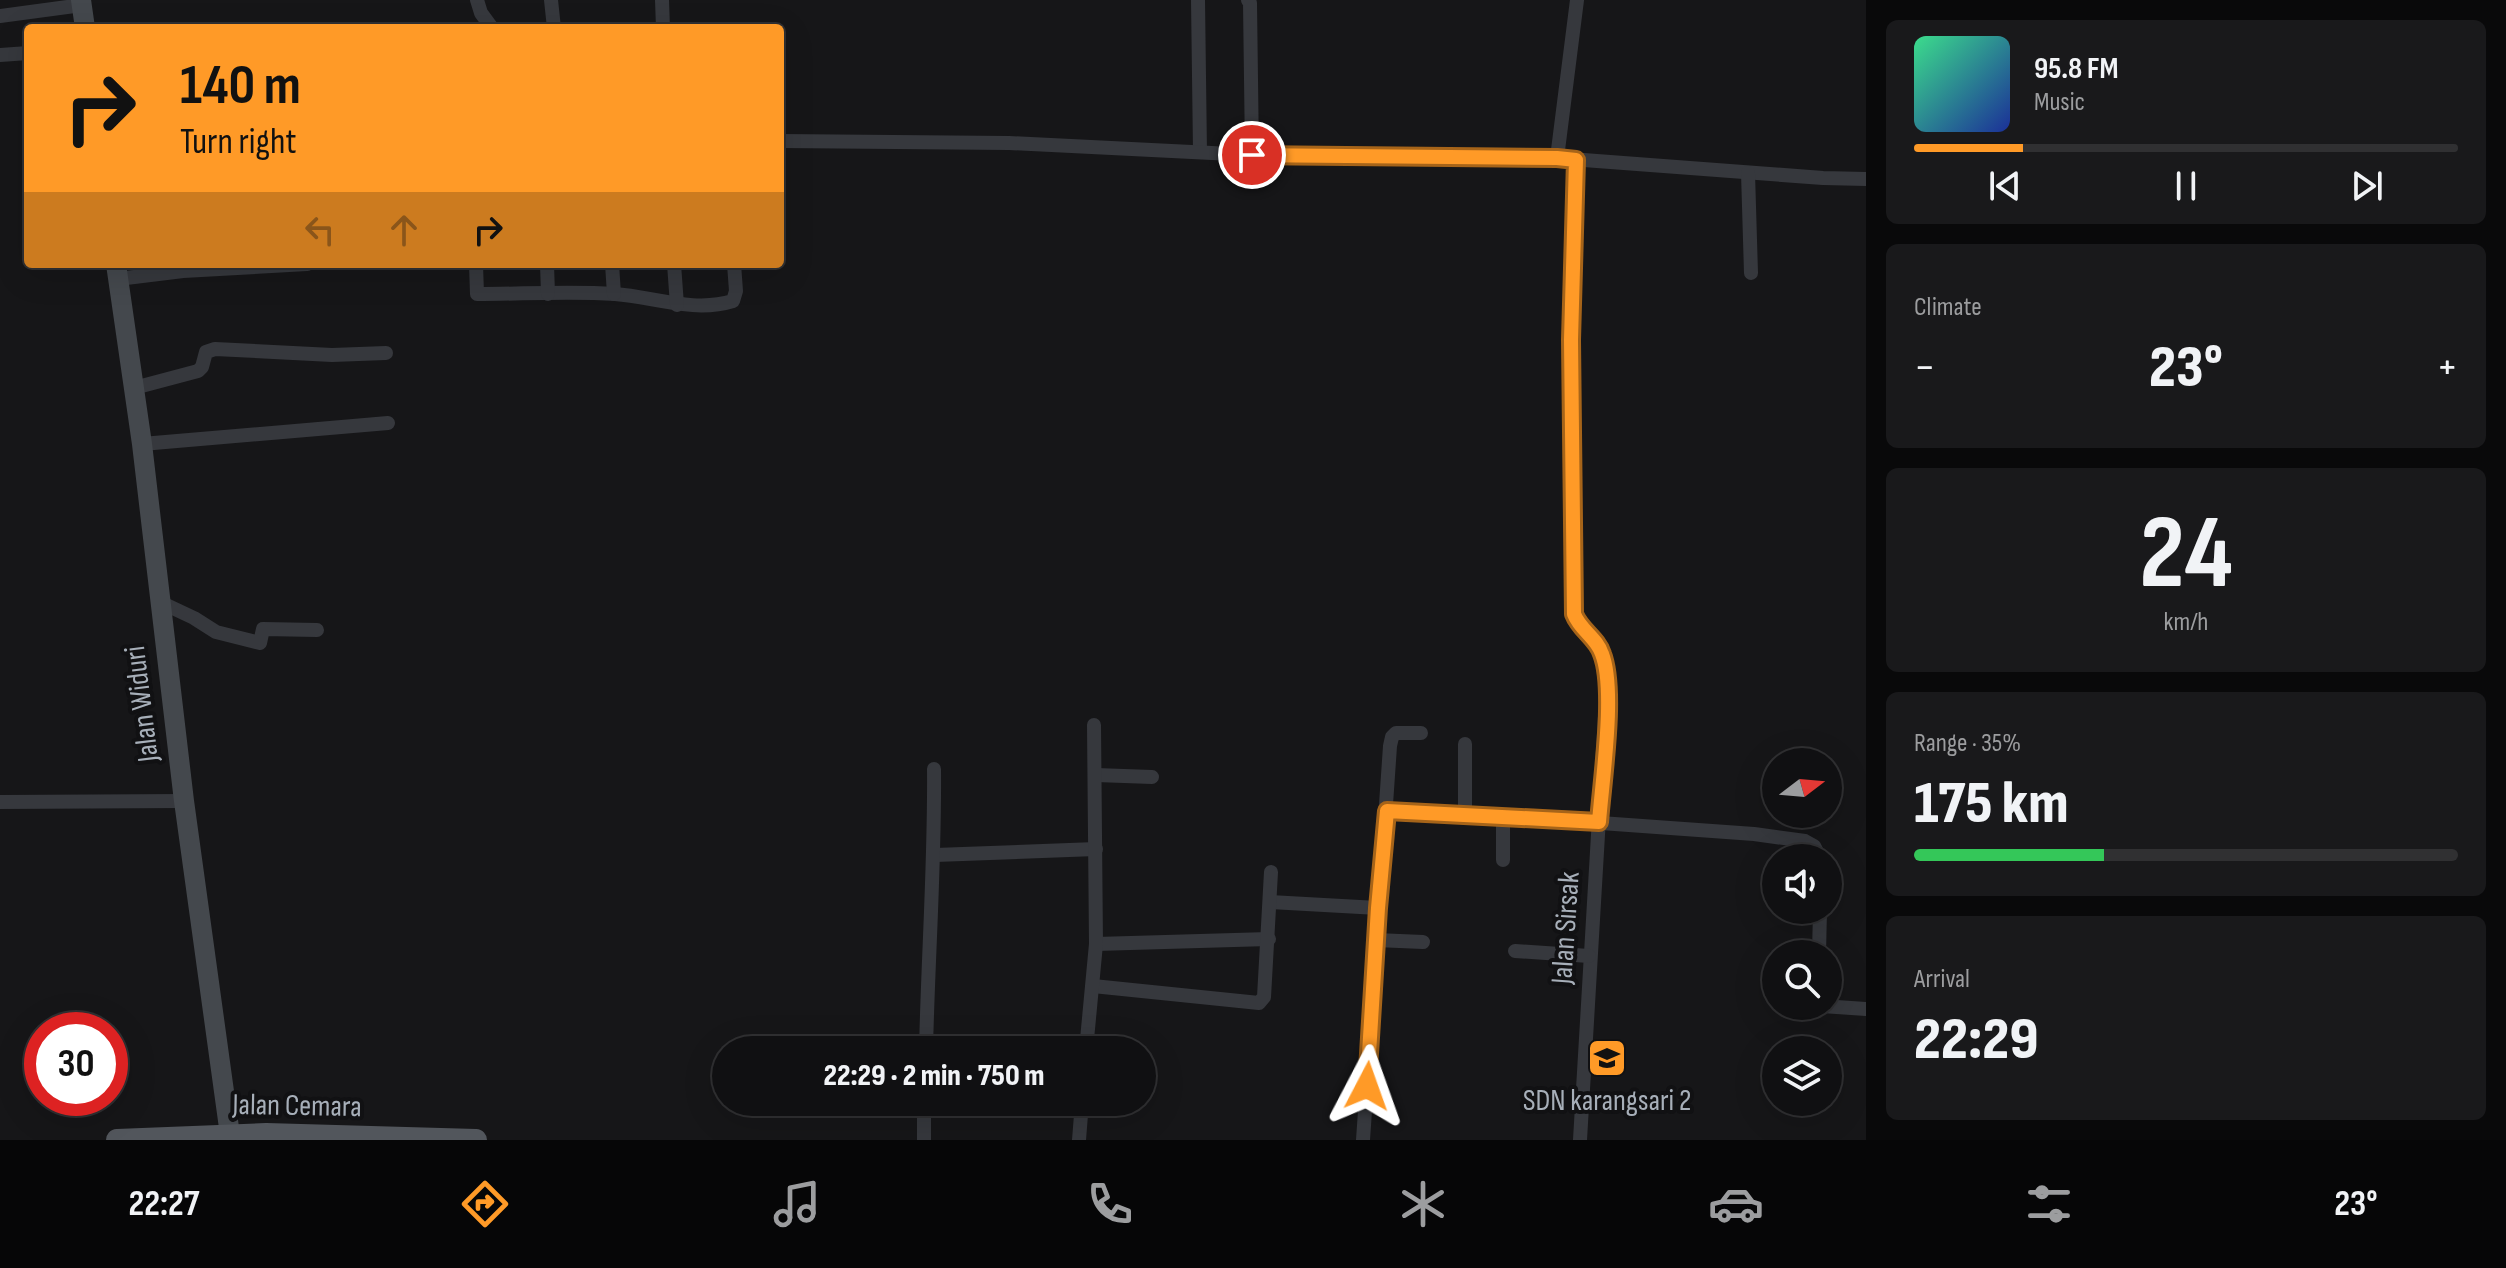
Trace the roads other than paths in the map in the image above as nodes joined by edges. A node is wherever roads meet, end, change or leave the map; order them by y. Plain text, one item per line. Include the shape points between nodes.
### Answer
1 (477, 0) edge
2 (551, 0) edge
3 (662, 0) edge
4 (1198, 0) edge
5 (1248, 0) edge
6 (1577, 0) edge
7 (82, 3) edge
8 (0, 16) edge
9 (85, 24) edge
10 (489, 24) edge
11 (554, 24) edge
12 (663, 24) edge
13 (24, 53) edge
14 (0, 55) edge
15 (784, 141) edge
16 (1200, 152) junction
17 (1252, 155) junction
18 (1557, 158) junction
19 (1576, 160) junction
20 (1748, 173) junction
21 (1866, 179) edge
22 (236, 268) edge
23 (476, 268) edge
24 (547, 268) edge
25 (612, 268) edge
26 (674, 268) edge
27 (734, 268) edge
28 (117, 271) edge
29 (1751, 273) dead end
30 (548, 294) junction
31 (614, 294) junction
32 (677, 305) junction
33 (386, 353) dead end
34 (134, 388) junction
35 (388, 423) dead end
36 (142, 444) junction
37 (160, 602) junction
38 (317, 630) dead end
39 (1094, 725) dead end
40 (1421, 733) dead end
41 (1465, 744) dead end
42 (934, 769) dead end
43 (1096, 775) junction
44 (1152, 777) dead end
45 (184, 801) junction
46 (0, 802) edge
47 (1387, 811) junction
48 (1465, 814) junction
49 (1503, 816) junction
50 (1599, 822) junction
51 (1810, 844) edge
52 (1096, 849) junction
53 (935, 855) junction
54 (1503, 860) dead end
55 (1271, 872) dead end
56 (1270, 902) junction
57 (1378, 908) junction
58 (1269, 939) junction
59 (1376, 940) junction
60 (1423, 942) dead end
61 (1096, 944) junction
62 (1515, 951) dead end
63 (1589, 956) junction
64 (1093, 986) junction
65 (1842, 1007) edge
66 (1866, 1009) edge
67 (926, 1036) edge
68 (1088, 1036) edge
69 (924, 1116) edge
70 (1081, 1116) edge
71 (231, 1138) edge
72 (145, 1139) edge
73 (117, 1140) edge
74 (476, 1140) edge
75 (924, 1140) edge
76 (1079, 1140) edge
77 (1363, 1140) edge
78 (1580, 1140) edge

1 - 10 street
2 - 11 street
3 - 12 street
4 - 16 street
5 - 17 street
6 - 18 street
7 - 8 street
7 - 9 main road
13 - 14 street
15 - 16 street
16 - 17 street
17 - 18 street
18 - 19 street
19 - 20 street
19 - 50 street, Jalan Sirsak via 1571,340 1574,614 1598,644 1607,682
20 - 21 street
20 - 29 street
22 - 28 street
23 - 30 street via 477,294
24 - 30 street
25 - 31 street
26 - 32 street
27 - 32 street via 733,301
28 - 34 main road, Jalan Widuri
30 - 31 street
31 - 32 street
33 - 34 street via 215,349 206,352 198,371
34 - 36 main road, Jalan Widuri
35 - 36 street
36 - 37 main road, Jalan Widuri
37 - 38 street via 216,632 260,643 263,629
37 - 45 main road, Jalan Widuri
39 - 43 street
40 - 47 street via 1392,737
41 - 48 street
42 - 53 street
43 - 44 street
43 - 52 street
45 - 46 street
45 - 71 main road, Jalan Widuri
47 - 48 street
47 - 57 street
48 - 49 street
49 - 50 street
49 - 54 street
50 - 51 street via 1754,834
50 - 63 street, Jalan Sirsak
52 - 53 street
52 - 61 street
53 - 67 street
55 - 56 street
56 - 57 street
56 - 58 street
57 - 59 street
58 - 61 street
58 - 64 street via 1264,997 1256,1005
59 - 60 street
59 - 77 street
61 - 64 street
62 - 63 street
63 - 78 street, Jalan Sirsak
64 - 68 street
65 - 66 street
69 - 75 street
70 - 76 street
71 - 72 main road, Jalan Cemara
71 - 74 main road, Jalan Cemara via 266,1134
72 - 73 main road, Jalan Cemara

